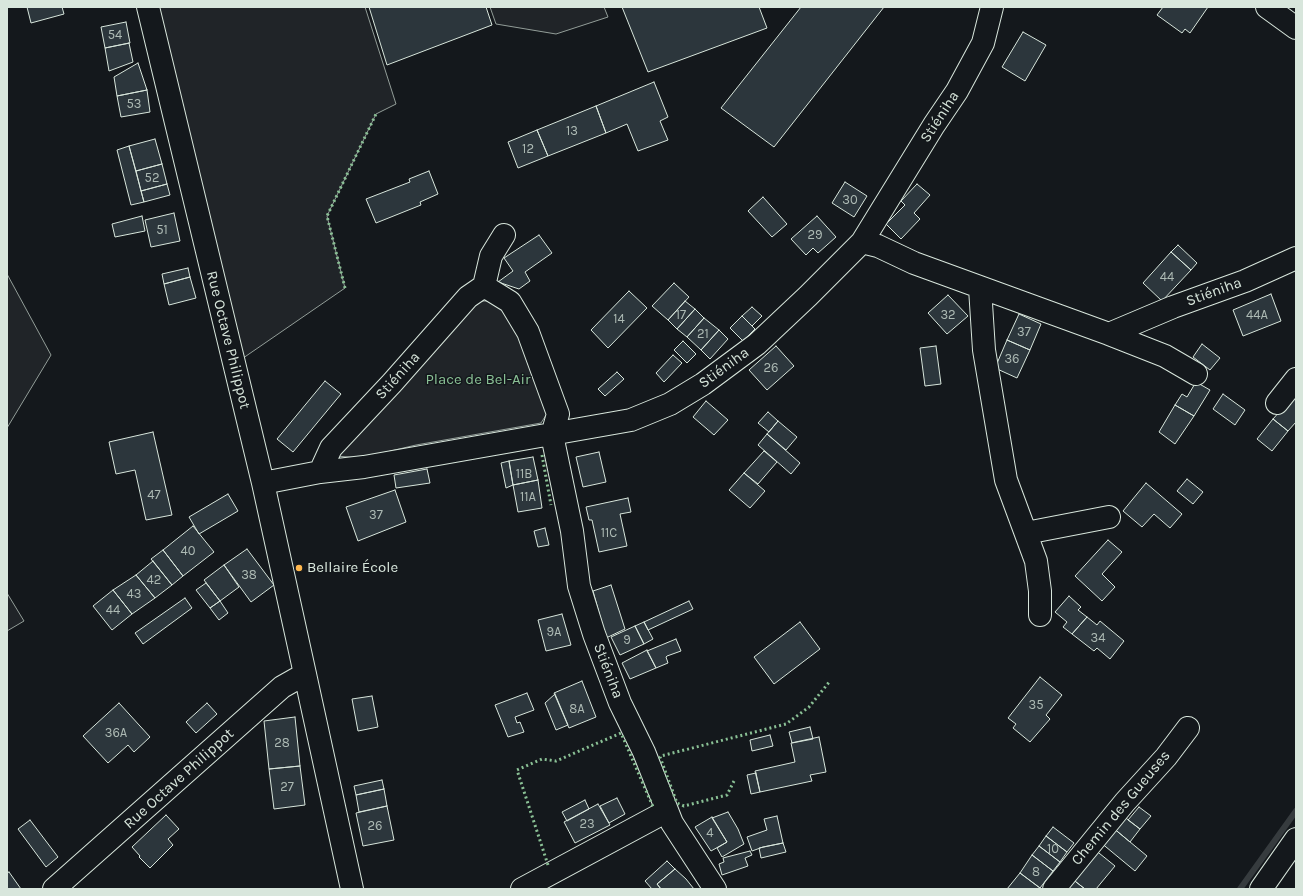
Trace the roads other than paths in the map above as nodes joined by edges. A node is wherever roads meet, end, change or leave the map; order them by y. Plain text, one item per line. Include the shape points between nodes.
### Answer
1 (148, 7) edge
2 (992, 7) edge
3 (1267, 7) edge
4 (1296, 28) edge
5 (504, 235) dead end
6 (862, 242) junction
7 (1296, 258) edge
8 (484, 286) junction
9 (980, 288) junction
10 (1108, 334) junction
11 (1196, 374) dead end
12 (1296, 379) edge
13 (1277, 403) dead end
14 (552, 435) junction
15 (320, 472) junction
16 (263, 483) junction
17 (1109, 517) dead end
18 (1026, 533) junction
19 (1040, 615) dead end
20 (305, 674) junction
21 (1188, 728) dead end
22 (667, 811) junction
23 (1296, 839) edge
24 (54, 889) edge
25 (352, 889) edge
26 (522, 889) edge
27 (715, 889) edge
28 (1054, 889) edge
29 (1261, 889) edge

1 - 16 street, Rue Octave Philippot
2 - 6 street, Stiéniha via 983,43
3 - 4 street
5 - 8 street via 491,256
6 - 9 street via 878,246 914,263
6 - 14 street, Stiéniha via 756,344 703,384 670,404 632,420
7 - 10 street, Stiéniha via 1245,281
8 - 14 street, Stiéniha via 510,302 528,332 558,414
8 - 15 street, Stiéniha via 468,297 331,448
9 - 10 street
9 - 18 street via 984,350 1006,480
10 - 11 street via 1165,356
12 - 13 street
14 - 15 street, Stiéniha
14 - 22 street, Stiéniha via 572,531 579,586 620,703 644,752
15 - 16 street, Stiéniha
16 - 20 street, Rue Octave Philippot
17 - 18 street
18 - 19 street via 1036,561
20 - 24 street, Rue Octave Philippot via 282,687
20 - 25 street, Rue Octave Philippot
21 - 28 street, Chemin des Gueuses
22 - 26 street
22 - 27 street, Stiéniha via 672,823
23 - 29 street

